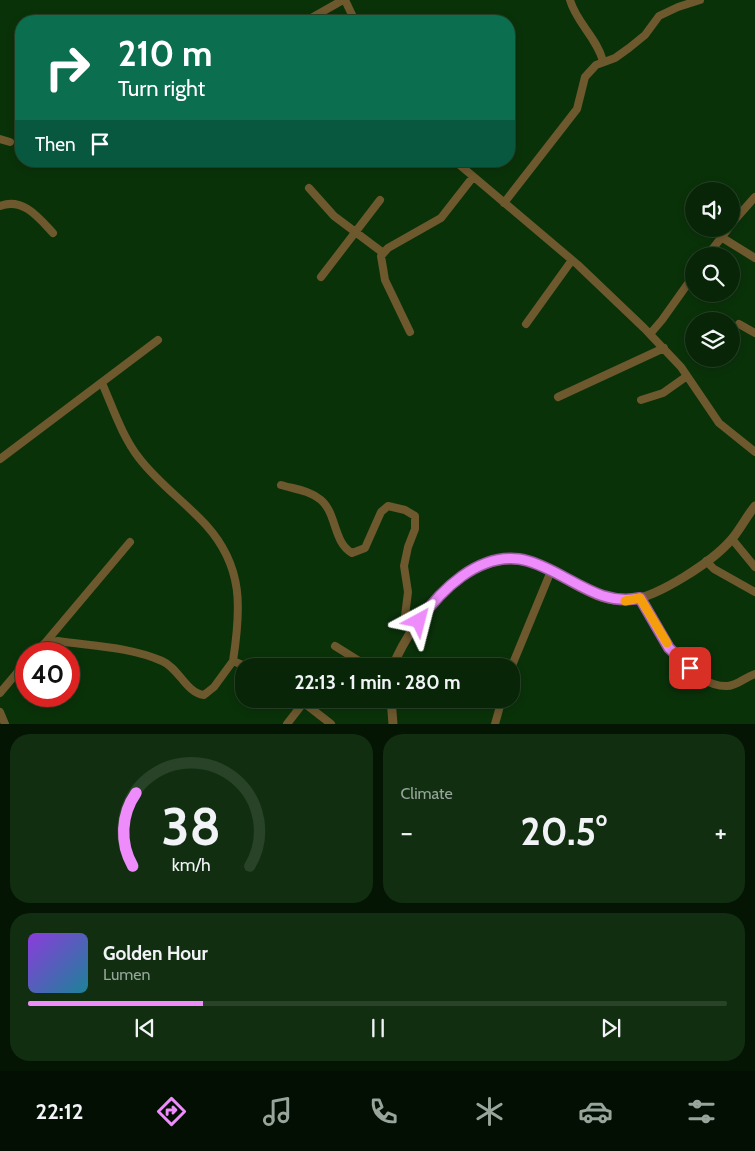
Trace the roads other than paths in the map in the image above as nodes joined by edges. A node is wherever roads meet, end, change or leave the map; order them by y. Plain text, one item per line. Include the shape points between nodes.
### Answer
1 (344, 0) edge
2 (570, 0) edge
3 (700, 0) edge
4 (317, 15) edge
5 (352, 15) edge
6 (603, 61) junction
7 (0, 139) edge
8 (10, 142) dead end
9 (461, 167) edge
10 (473, 178) junction
11 (310, 188) dead end
12 (754, 199) edge
13 (380, 200) dead end
14 (504, 203) junction
15 (0, 206) edge
16 (740, 214) edge
17 (53, 233) dead end
18 (356, 233) junction
19 (721, 237) joint
20 (714, 247) edge
21 (382, 252) junction
22 (755, 258) edge
23 (572, 260) junction
24 (320, 277) dead end
25 (685, 288) edge
26 (526, 324) dead end
27 (740, 325) edge
28 (410, 332) dead end
29 (755, 333) edge
30 (650, 334) junction
31 (158, 340) dead end
32 (664, 348) junction
33 (687, 376) junction
34 (102, 383) junction
35 (558, 397) dead end
36 (641, 400) dead end
37 (755, 452) edge
38 (0, 459) edge
39 (281, 485) dead end
40 (755, 506) edge
41 (732, 539) junction
42 (130, 542) dead end
43 (706, 561) junction
44 (755, 566) edge
45 (551, 572) junction
46 (755, 592) edge
47 (640, 598) junction
48 (412, 630) junction
49 (46, 642) edge
50 (52, 642) edge
51 (64, 642) edge
52 (80, 644) edge
53 (335, 646) dead end
54 (355, 658) edge
55 (397, 658) edge
56 (515, 658) edge
57 (233, 661) joint
58 (755, 674) edge
59 (15, 675) edge
60 (0, 693) edge
61 (297, 708) edge
62 (312, 708) edge
63 (392, 708) edge
64 (499, 708) edge
65 (0, 712) edge
66 (5, 724) edge
67 (287, 724) edge
68 (331, 724) edge
69 (393, 724) edge
70 (495, 724) edge

1 - 4 street
1 - 5 street
2 - 6 street via 598,45
3 - 6 street via 678,6 660,16 629,48 615,58
6 - 14 street via 585,78 577,109
7 - 8 street
9 - 10 street
10 - 14 street
10 - 21 street via 441,218
11 - 18 street via 325,208
12 - 16 street
13 - 18 street
14 - 23 street
15 - 17 street via 25,207
18 - 21 street
18 - 24 street
19 - 20 street
19 - 22 street
21 - 28 street via 380,260 385,280
23 - 26 street
23 - 30 street
25 - 30 street
27 - 29 street
30 - 32 street
31 - 34 street
32 - 33 street
32 - 35 street
33 - 36 street via 664,393
33 - 37 street via 719,423
34 - 38 street
34 - 57 street via 128,442 139,458 207,525 226,552 235,574 239,599
39 - 48 street via 301,490 322,501 343,544 352,553 365,548 381,512 388,506 415,516 415,529 404,566 408,592 405,616
40 - 41 street
41 - 43 street
41 - 44 street
42 - 49 street
43 - 46 street
43 - 47 street via 663,588
45 - 47 street via 605,598 618,601
45 - 48 street via 509,559 475,569 442,592
45 - 56 street
47 - 58 street via 669,648 705,680 727,686
48 - 55 street
50 - 51 street
52 - 57 street via 157,659 169,665 199,694 214,688
53 - 54 street
59 - 60 street
61 - 67 street
62 - 68 street
63 - 69 street
64 - 70 street
65 - 66 street

